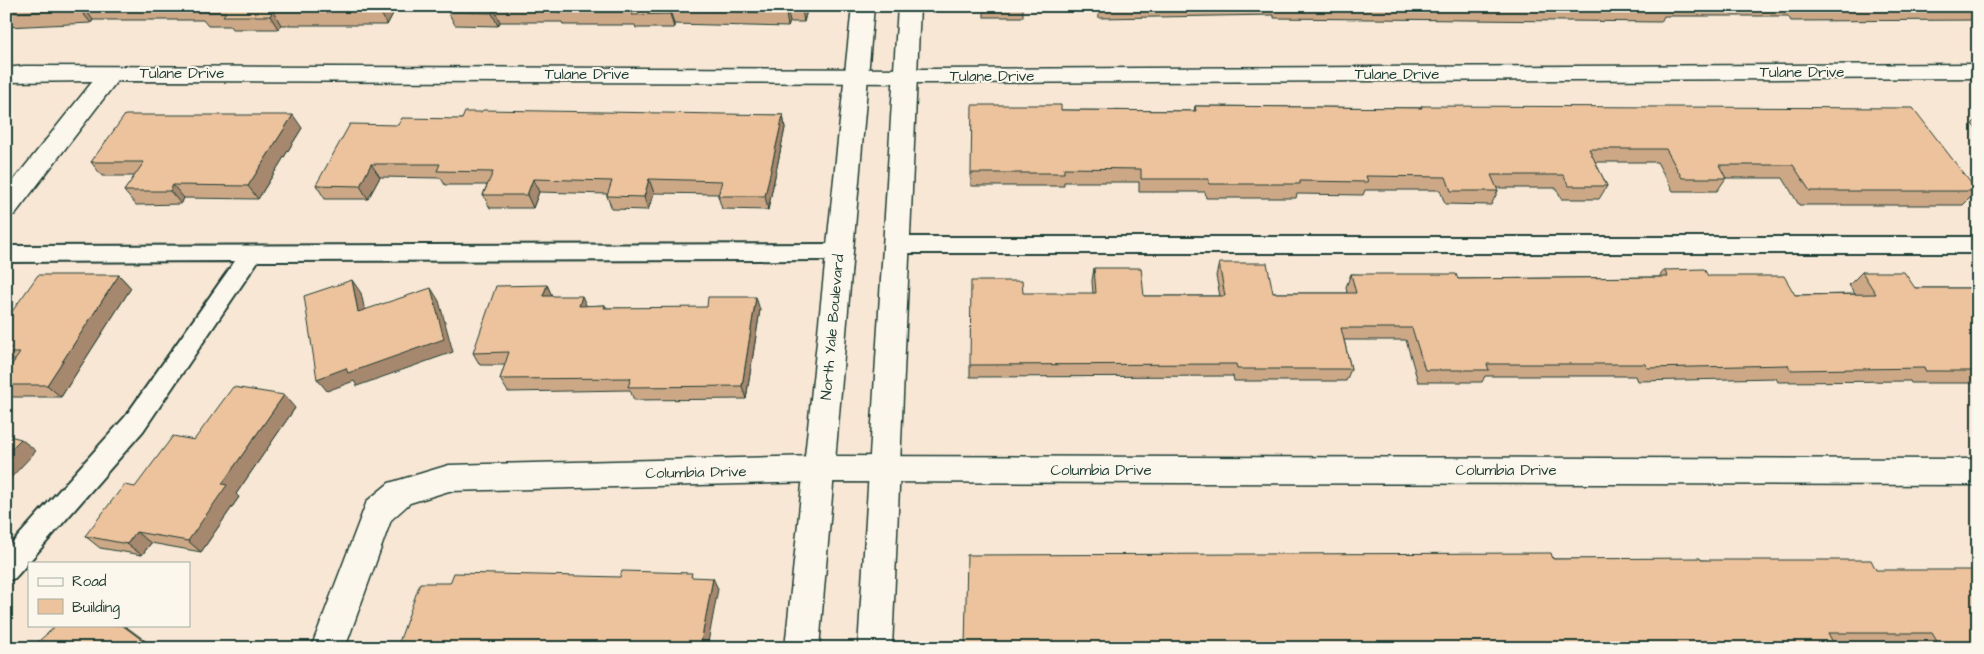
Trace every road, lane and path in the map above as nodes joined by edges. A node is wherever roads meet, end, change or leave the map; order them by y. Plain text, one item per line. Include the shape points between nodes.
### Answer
1 (863, 6) edge
2 (909, 6) edge
3 (1978, 71) edge
4 (111, 73) junction
5 (6, 75) edge
6 (856, 75) junction
7 (905, 76) junction
8 (6, 208) edge
9 (896, 245) junction
10 (1978, 245) edge
11 (839, 252) junction
12 (252, 253) junction
13 (6, 254) edge
14 (819, 469) junction
15 (884, 470) junction
16 (1978, 472) edge
17 (6, 569) edge
18 (328, 648) edge
19 (802, 648) edge
20 (875, 648) edge

1 - 6 street, North Yale Boulevard
2 - 7 street
3 - 7 street, Tulane Drive
4 - 5 street, Tulane Drive
4 - 6 street, Tulane Drive
4 - 8 street
6 - 7 street, Tulane Drive
6 - 11 street, North Yale Boulevard
7 - 9 street
9 - 10 lane
9 - 15 street
11 - 12 lane
11 - 14 street, North Yale Boulevard
12 - 13 lane
12 - 17 lane via 134,424
14 - 15 street, Columbia Drive
14 - 18 street, Columbia Drive via 448,478 400,493 378,511
14 - 19 street, North Yale Boulevard
15 - 16 street, Columbia Drive
15 - 20 street

